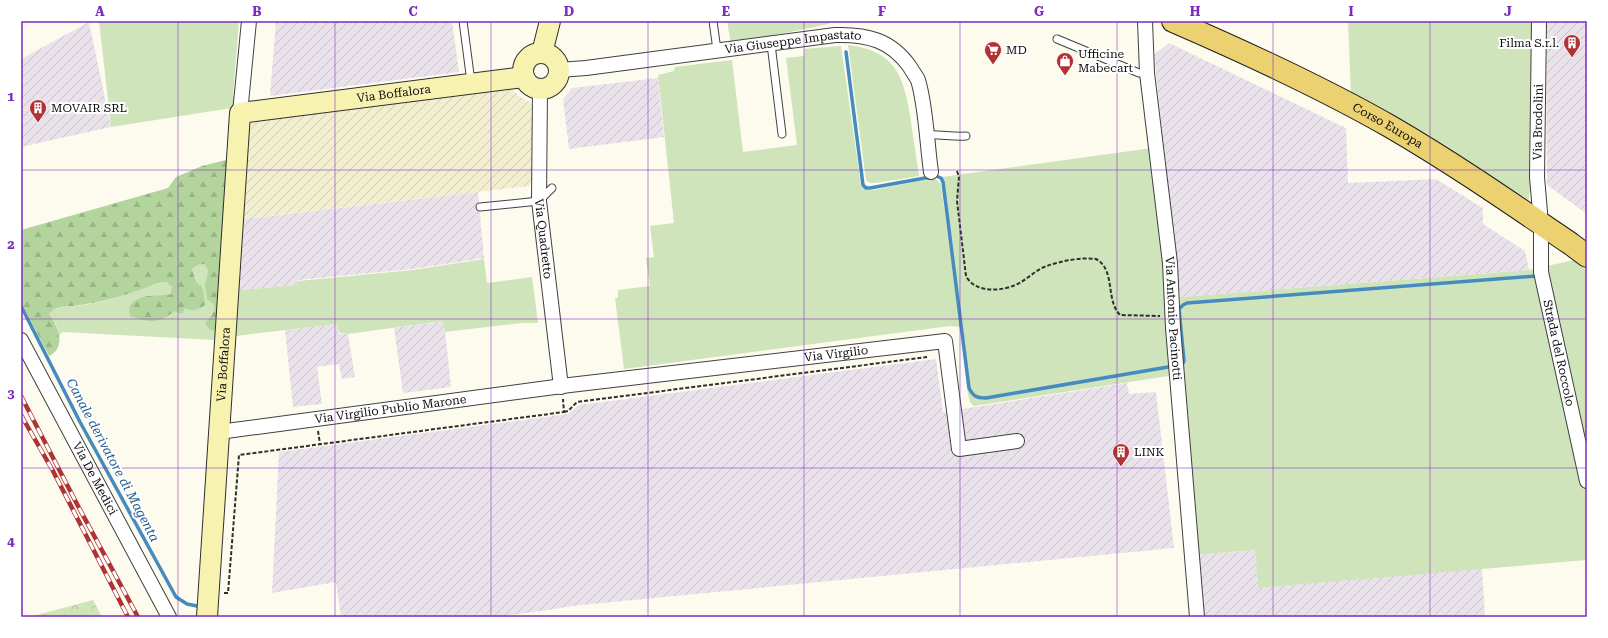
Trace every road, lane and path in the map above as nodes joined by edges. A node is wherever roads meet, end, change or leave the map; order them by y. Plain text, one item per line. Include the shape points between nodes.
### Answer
1 (249, 21) edge
2 (463, 21) edge
3 (550, 21) edge
4 (713, 21) edge
5 (1145, 21) edge
6 (1173, 21) edge
7 (1539, 21) edge
8 (1057, 39) dead end
9 (771, 44) junction
10 (717, 50) junction
11 (542, 53) junction
12 (559, 70) junction
13 (1147, 73) junction
14 (524, 77) junction
15 (471, 83) junction
16 (540, 89) junction
17 (240, 113) junction
18 (782, 134) dead end
19 (926, 135) junction
20 (966, 136) dead end
21 (958, 171) dead end
22 (931, 172) dead end
23 (552, 188) dead end
24 (539, 201) junction
25 (480, 207) dead end
26 (1541, 224) junction
27 (1587, 256) edge
28 (1173, 316) junction
29 (21, 340) edge
30 (946, 355) junction
31 (562, 387) junction
32 (564, 412) junction
33 (219, 432) junction
34 (1017, 441) dead end
35 (1587, 481) edge
36 (208, 593) junction
37 (169, 617) edge
38 (207, 617) edge
39 (1197, 617) edge

1 - 17 street, Via Boffalora
2 - 15 lane
3 - 11 street
4 - 10 lane
5 - 13 street, Via Antonio Pacinotti
6 - 26 main road, Corso Europa via 1231,46 1391,127
7 - 26 street, Via Brodolini via 1537,177
8 - 13 lane via 1139,73
9 - 10 street, Via Giuseppe Impastato
9 - 18 lane
9 - 19 street, Via Giuseppe Impastato via 855,34 872,38 895,50 917,79
10 - 12 street, Via Giuseppe Impastato
11 - 12 street via 550,55 555,60
11 - 14 street via 527,60 523,70
12 - 16 street via 558,77 552,85
13 - 28 street, Via Antonio Pacinotti via 1170,263
14 - 15 street, Via Boffalora
14 - 16 street via 529,84
15 - 17 street, Via Boffalora
16 - 24 street, Via Quadretto
17 - 33 street, Via Boffalora
19 - 20 lane
19 - 22 street, Via Giuseppe Impastato
21 - 28 path via 957,201 966,276 975,287 1000,289 1013,286 1047,266 1078,259 1096,259 1105,267 1113,305 1120,316
23 - 24 lane
24 - 25 lane
24 - 31 street, Via Quadretto
26 - 27 main road, Corso Europa
26 - 35 street, Strada del Roccolo via 1541,272
28 - 39 street, Via Antonio Pacinotti
29 - 37 street, Via De Medici
30 - 31 street, Via Virgilio via 945,341
30 - 32 path via 577,402
30 - 34 street, Via Virgilio via 959,448
31 - 32 path
31 - 33 street, Via Virgilio Publio Marone
32 - 36 path via 239,455 228,593
33 - 36 street, Via Boffalora
36 - 38 street, Via Boffalora

